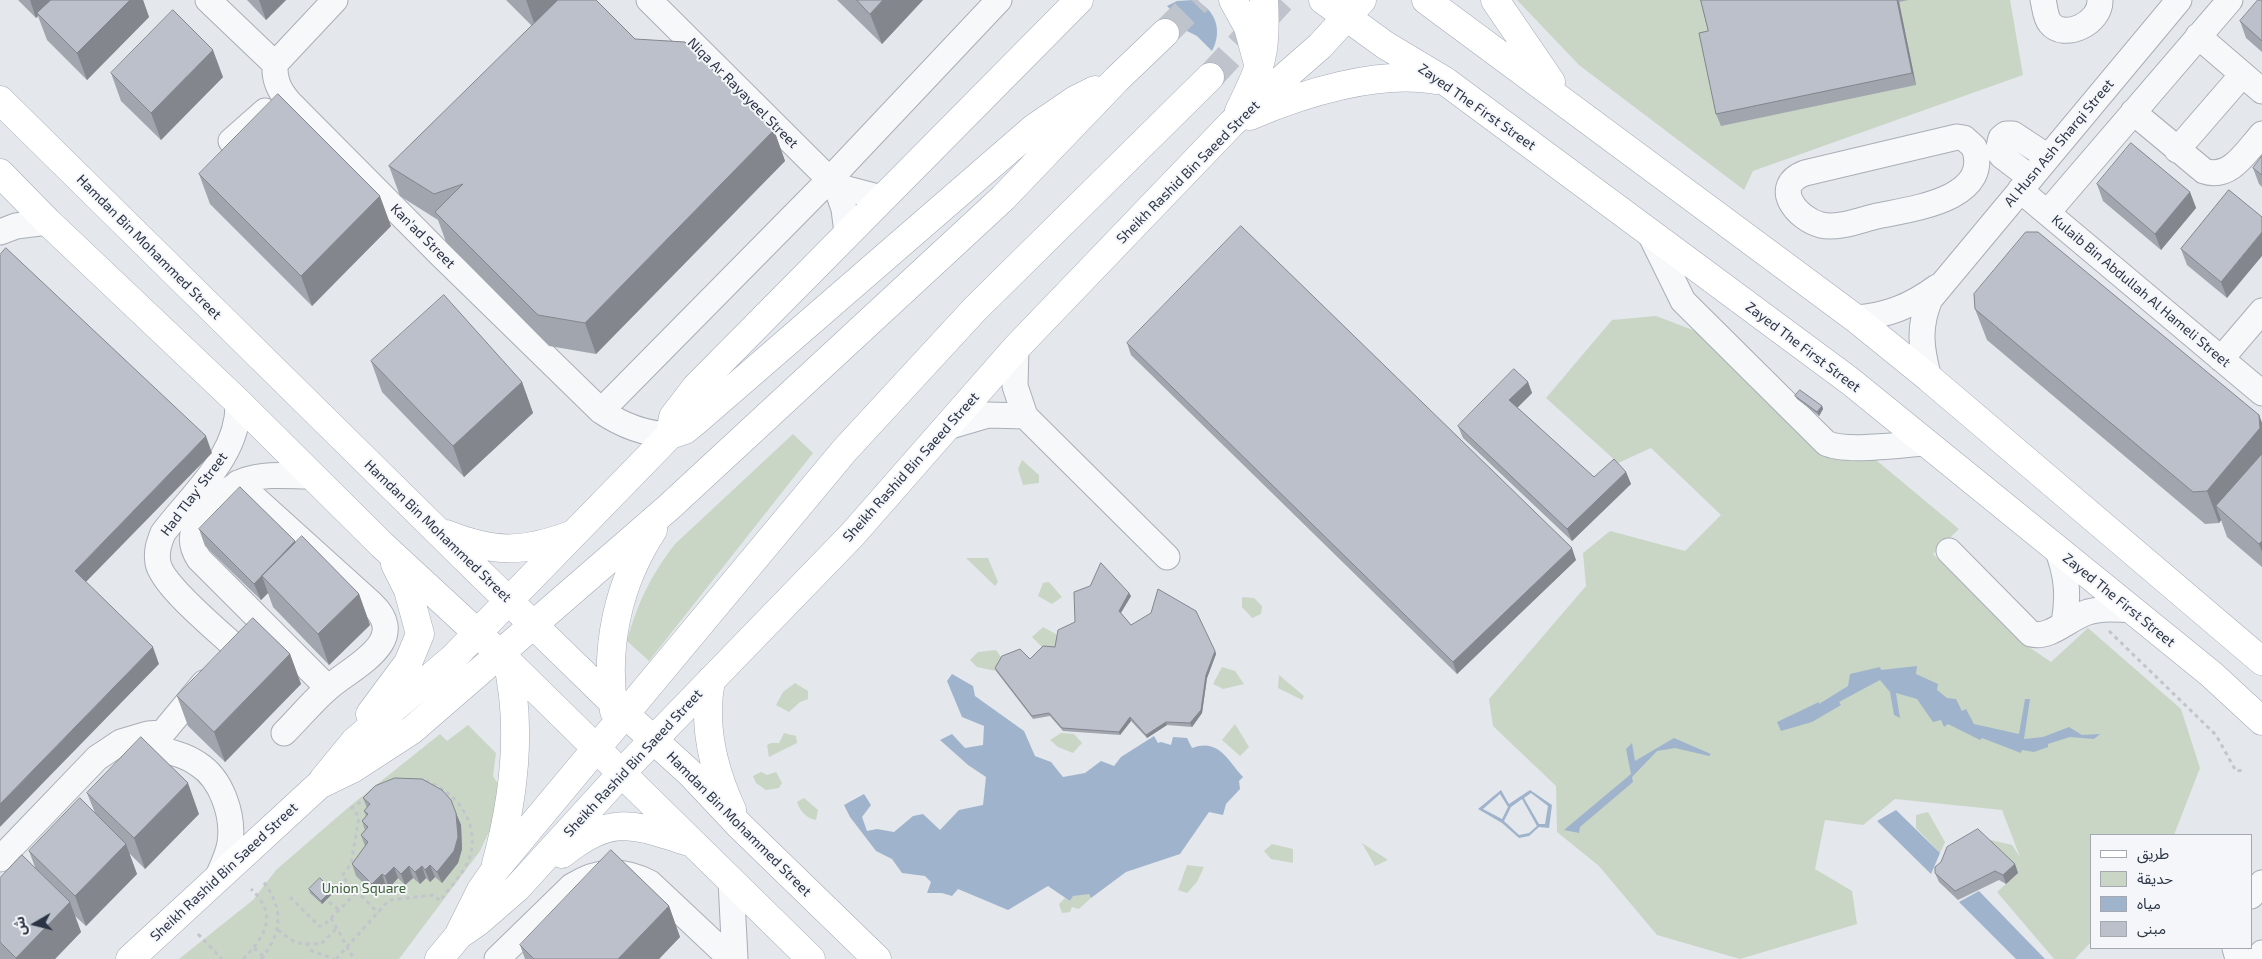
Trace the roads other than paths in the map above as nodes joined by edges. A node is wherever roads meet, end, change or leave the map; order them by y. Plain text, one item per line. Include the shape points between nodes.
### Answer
1 (208, 0) edge
2 (335, 0) edge
3 (649, 0) edge
4 (999, 0) edge
5 (1232, 0) edge
6 (1264, 0) edge
7 (1323, 0) edge
8 (1426, 0) edge
9 (1495, 0) edge
10 (2043, 0) edge
11 (2100, 0) edge
12 (2179, 0) edge
13 (2230, 0) edge
14 (1078, 1) edge
15 (1350, 6) edge
16 (1165, 33) tunnel mouth
17 (2198, 36) junction
18 (275, 64) junction
19 (1259, 71) junction
20 (2242, 75) junction
21 (1210, 76) tunnel mouth
22 (1117, 80) junction
23 (1444, 81) junction
24 (2262, 91) edge
25 (284, 95) junction
26 (0, 100) edge
27 (1565, 102) junction
28 (2133, 112) junction
29 (1232, 123) junction
30 (2262, 134) edge
31 (231, 140) edge
32 (1986, 145) junction
33 (2177, 150) junction
34 (2048, 157) junction
35 (0, 173) edge
36 (833, 182) junction
37 (2025, 184) junction
38 (882, 198) junction
39 (2048, 212) junction
40 (48, 222) junction
41 (0, 232) edge
42 (1649, 232) junction
43 (846, 233) junction
44 (1939, 286) junction
45 (2262, 311) edge
46 (1854, 318) junction
47 (1016, 348) junction
48 (2221, 359) junction
49 (1929, 378) junction
50 (2262, 393) edge
51 (238, 402) junction
52 (601, 411) junction
53 (1025, 416) junction
54 (947, 427) junction
55 (670, 435) junction
56 (1927, 443) junction
57 (312, 476) junction
58 (238, 483) junction
59 (668, 508) junction
60 (436, 530) junction
61 (572, 534) junction
62 (192, 542) junction
63 (157, 545) junction
64 (382, 545) junction
65 (2057, 549) junction
66 (1949, 551) dead end
67 (1167, 557) dead end
68 (2132, 610) junction
69 (493, 616) junction
70 (258, 619) junction
71 (2064, 622) junction
72 (534, 625) junction
73 (504, 655) junction
74 (224, 658) junction
75 (2262, 661) edge
76 (711, 680) junction
77 (328, 688) junction
78 (618, 714) junction
79 (2262, 721) edge
80 (284, 733) dead end
81 (653, 740) junction
82 (156, 741) junction
83 (596, 748) junction
84 (341, 756) junction
85 (631, 776) junction
86 (319, 785) junction
87 (109, 791) edge
88 (739, 825) junction
89 (694, 844) junction
90 (0, 859) edge
91 (495, 870) junction
92 (218, 876) junction
93 (731, 881) junction
94 (2262, 883) edge
95 (517, 888) junction
96 (2252, 895) edge
97 (459, 935) junction
98 (2262, 953) edge
99 (130, 959) edge
100 (439, 959) edge
101 (497, 959) edge
102 (731, 959) edge
103 (735, 959) edge
104 (811, 959) edge
105 (877, 959) edge
106 (2257, 959) edge

1 - 18 street
2 - 18 street
3 - 36 street, Niqa Ar Rayayeel Street
4 - 36 street
5 - 19 main road via 1248,27
6 - 19 main road via 1265,48
7 - 15 main road, Zayed The First Street
8 - 27 main road
9 - 27 main road
10 - 11 street via 2051,25 2063,30 2091,22
12 - 34 street, Al Husn Ash Sharqi Street
13 - 17 street
14 - 38 main road, Sheikh Rashid Bin Saeed Street
15 - 23 main road, Zayed The First Street via 1385,45
15 - 29 main road, Sheikh Rashid Bin Saeed Street via 1316,50
16 - 22 main road, Sheikh Rashid Bin Saeed Street
17 - 20 street
17 - 28 street
18 - 25 street, Kan'ad Street via 274,74
19 - 29 main road
20 - 24 street
20 - 33 street
21 - 78 main road, Sheikh Rashid Bin Saeed Street via 975,309 851,444
22 - 55 main road, Sheikh Rashid Bin Saeed Street via 1075,100 1034,128 696,421 685,430
22 - 59 main road, Sheikh Rashid Bin Saeed Street via 1003,198
23 - 29 main road via 1400,76 1378,78 1268,108
23 - 42 main road, Zayed The First Street
25 - 31 street
25 - 52 street, Kan'ad Street
26 - 60 main road, Hamdan Bin Mohammed Street
27 - 46 main road
28 - 33 street
28 - 39 street
29 - 47 main road, Sheikh Rashid Bin Saeed Street
30 - 33 street via 2229,170 2220,174 2204,172
32 - 32 street via 1957,137 1805,173 1793,179 1789,199 1806,218 1828,226 1934,205 1967,183
32 - 34 street via 2006,134 2013,134
32 - 37 street, Kulaib Bin Abdullah Al Hameli Street via 1998,151
34 - 37 street, Al Husn Ash Sharqi Street
35 - 40 main road, Hamdan Bin Mohammed Street
36 - 38 street
36 - 43 street, Niqa Ar Rayayeel Street via 844,209
36 - 52 street
37 - 39 street, Kulaib Bin Abdullah Al Hameli Street
37 - 44 street, Al Husn Ash Sharqi Street
38 - 43 main road, Sheikh Rashid Bin Saeed Street
39 - 48 street, Kulaib Bin Abdullah Al Hameli Street
40 - 41 street via 16,226
40 - 51 main road, Hamdan Bin Mohammed Street
42 - 56 main road, Zayed The First Street via 1850,380
42 - 56 street via 1683,301 1826,443 1837,447
43 - 55 main road, Sheikh Rashid Bin Saeed Street via 696,387 673,417
44 - 46 street, Al Husn Ash Sharqi Street via 1891,313
44 - 49 street, Al Husn Ash Sharqi Street via 1930,299 1921,329 1921,345
45 - 48 street
46 - 49 main road
47 - 53 street via 1015,386
47 - 54 main road, Sheikh Rashid Bin Saeed Street
48 - 50 street, Kulaib Bin Abdullah Al Hameli Street
49 - 75 main road
51 - 57 main road, Hamdan Bin Mohammed Street
51 - 63 street, Had Tlay' Street via 236,427 227,451 163,532
52 - 55 street, Kan'ad Street via 627,426
53 - 54 street via 988,415
53 - 67 street
54 - 76 main road, Sheikh Rashid Bin Saeed Street via 852,535
55 - 61 main road, Sheikh Rashid Bin Saeed Street
56 - 65 main road, Zayed The First Street
57 - 58 street, Had Tlay' Street via 259,477
57 - 64 main road, Hamdan Bin Mohammed Street
58 - 62 street, Had Tlay' Street via 200,517 193,530
58 - 77 street via 372,604 383,618 384,637 380,646
59 - 72 main road, Sheikh Rashid Bin Saeed Street
59 - 78 main road via 645,543 619,604 611,644
60 - 61 main road via 481,547 497,549 531,547
60 - 69 main road, Hamdan Bin Mohammed Street via 476,569
61 - 69 main road, Sheikh Rashid Bin Saeed Street
62 - 63 street
62 - 70 street, Had Tlay' Street via 199,559
63 - 74 street, Had Tlay' Street via 158,563 168,582
64 - 69 main road, Hamdan Bin Mohammed Street
64 - 84 main road via 408,590 420,634 408,662
65 - 68 main road, Zayed The First Street
65 - 71 street via 2068,593
66 - 71 street via 2031,634 2045,635
68 - 71 street via 2090,612
68 - 79 main road, Zayed The First Street via 2211,674
69 - 72 main road, Hamdan Bin Mohammed Street
69 - 73 main road, Hamdan Bin Mohammed Street
69 - 84 main road, Sheikh Rashid Bin Saeed Street via 452,659 368,728
70 - 74 street
70 - 77 street, Had Tlay' Street
72 - 73 main road, Sheikh Rashid Bin Saeed Street
72 - 78 main road, Hamdan Bin Mohammed Street
73 - 83 main road, Hamdan Bin Mohammed Street
73 - 86 main road, Sheikh Rashid Bin Saeed Street via 400,740
73 - 91 main road via 514,723 514,759 506,824
74 - 82 street
76 - 81 main road, Sheikh Rashid Bin Saeed Street
76 - 88 main road via 706,704 707,727 723,787
77 - 80 street
78 - 81 main road, Hamdan Bin Mohammed Street
78 - 83 main road, Sheikh Rashid Bin Saeed Street
78 - 85 main road
81 - 85 main road, Sheikh Rashid Bin Saeed Street
81 - 88 main road, Hamdan Bin Mohammed Street
82 - 87 street
82 - 90 street via 134,737 97,758
82 - 92 street via 200,765 221,792 231,826 226,860
83 - 85 main road, Hamdan Bin Mohammed Street
83 - 91 main road, Sheikh Rashid Bin Saeed Street
84 - 86 main road, Sheikh Rashid Bin Saeed Street
85 - 89 main road, Hamdan Bin Mohammed Street
85 - 95 main road, Sheikh Rashid Bin Saeed Street
86 - 92 main road, Sheikh Rashid Bin Saeed Street
88 - 105 main road, Hamdan Bin Mohammed Street
89 - 93 main road, Hamdan Bin Mohammed Street
89 - 95 main road via 637,826 604,828 582,838
91 - 97 main road, Sheikh Rashid Bin Saeed Street via 481,890
92 - 99 main road, Sheikh Rashid Bin Saeed Street
93 - 103 street
93 - 104 main road, Hamdan Bin Mohammed Street
94 - 96 street
95 - 97 main road, Sheikh Rashid Bin Saeed Street
97 - 100 main road, Sheikh Rashid Bin Saeed Street
98 - 106 street
101 - 102 street via 572,886 586,877 619,872 650,883

